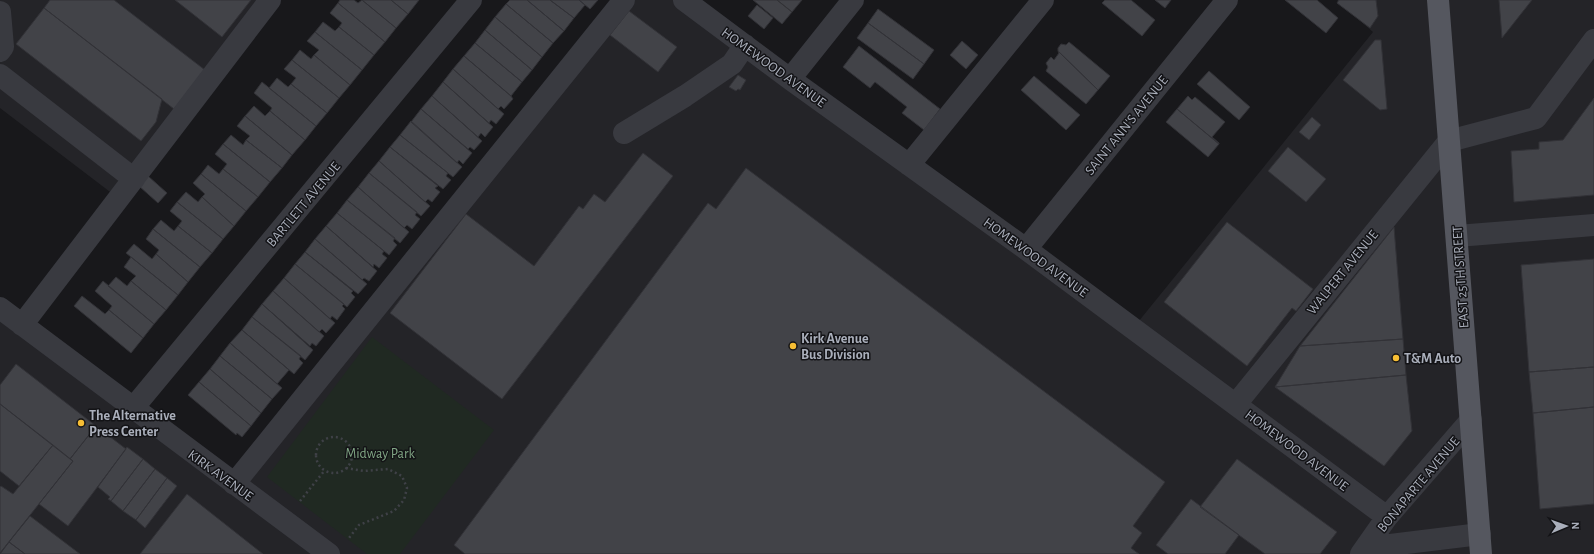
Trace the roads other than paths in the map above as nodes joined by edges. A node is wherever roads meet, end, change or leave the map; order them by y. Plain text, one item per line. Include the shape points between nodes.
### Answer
1 (270, 0) edge
2 (471, 0) edge
3 (624, 0) edge
4 (684, 0) edge
5 (853, 0) edge
6 (1043, 0) edge
7 (1227, 0) edge
8 (1438, 0) edge
9 (0, 12) edge
10 (1594, 40) edge
11 (745, 45) junction
12 (0, 50) edge
13 (0, 75) edge
14 (790, 79) junction
15 (624, 133) dead end
16 (1449, 141) junction
17 (909, 165) junction
18 (134, 179) junction
19 (1594, 224) edge
20 (1456, 236) junction
21 (1026, 249) junction
22 (0, 308) edge
23 (22, 325) junction
24 (1236, 404) junction
25 (134, 407) junction
26 (1471, 420) junction
27 (234, 484) junction
28 (1388, 517) junction
29 (1481, 544) edge
30 (337, 548) edge
31 (1363, 551) edge

1 - 18 street
2 - 25 street, BARTLETT AVENUE
3 - 27 street
4 - 11 street, HOMEWOOD AVENUE
5 - 14 street
6 - 17 street
7 - 21 street, SAINT ANN'S AVENUE
8 - 16 main road, EAST 25TH STREET
9 - 12 street via 3,47
10 - 16 street via 1536,118
11 - 14 street, HOMEWOOD AVENUE
11 - 15 street via 732,64
13 - 18 street
14 - 17 street, HOMEWOOD AVENUE
16 - 20 main road, EAST 25TH STREET
16 - 24 street, WALPERT AVENUE
17 - 21 street, HOMEWOOD AVENUE
18 - 23 street
19 - 20 street
20 - 26 main road, EAST 25TH STREET
21 - 24 street, HOMEWOOD AVENUE
22 - 23 street, KIRK AVENUE
23 - 25 street, KIRK AVENUE
24 - 28 street, HOMEWOOD AVENUE
25 - 27 street, KIRK AVENUE
26 - 28 street, BONAPARTE AVENUE
26 - 29 main road, EAST 25TH STREET
27 - 30 street, KIRK AVENUE
28 - 31 street, BONAPARTE AVENUE
29 - 31 street, BONAPARTE AVENUE

